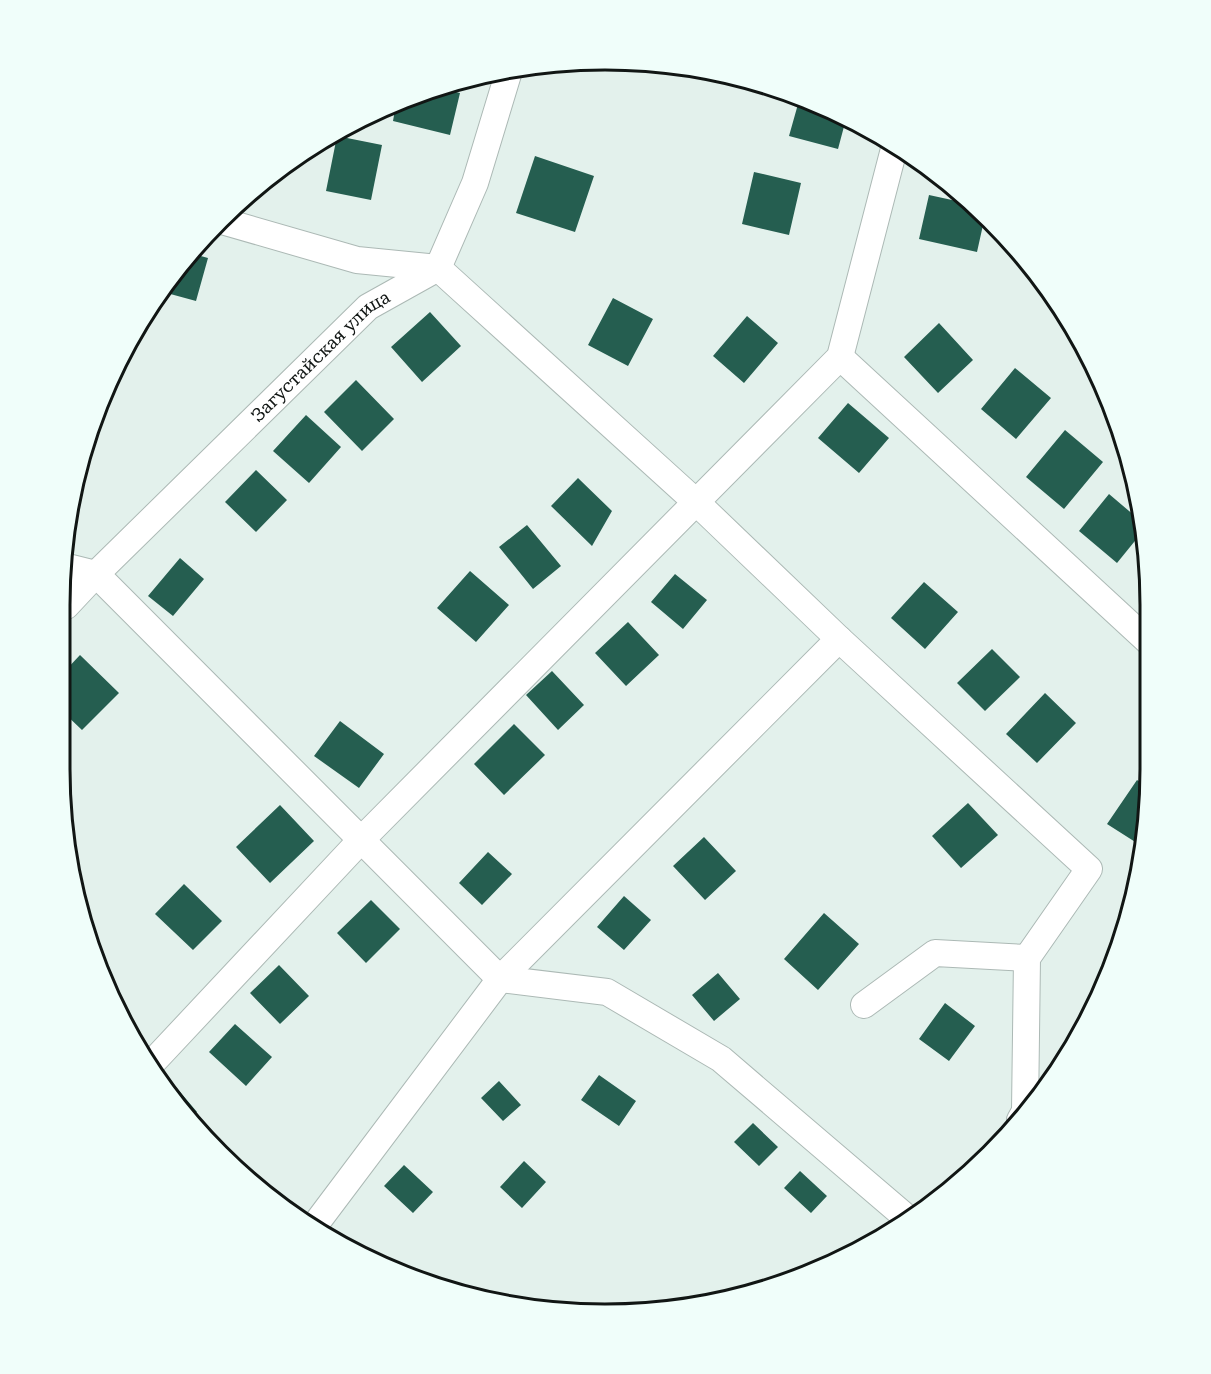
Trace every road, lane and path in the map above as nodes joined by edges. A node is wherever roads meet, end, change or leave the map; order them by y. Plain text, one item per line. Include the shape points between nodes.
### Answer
1 (506, 80) edge
2 (893, 154) edge
3 (231, 224) edge
4 (438, 268) junction
5 (840, 357) junction
6 (696, 502) junction
7 (72, 568) edge
8 (96, 574) junction
9 (70, 601) edge
10 (1140, 634) edge
11 (839, 639) junction
12 (361, 840) junction
13 (1027, 958) junction
14 (500, 979) junction
15 (864, 1005) dead end
16 (156, 1058) edge
17 (1025, 1100) edge
18 (902, 1214) edge
19 (319, 1220) edge

1 - 4 street via 475,183
2 - 5 street
3 - 4 street via 357,260
4 - 6 street
4 - 8 street, Загустайская улица via 368,307
5 - 6 street
5 - 10 street
6 - 11 street
6 - 12 street
7 - 8 street
8 - 9 street, Загустайская улица
8 - 12 street
11 - 13 street via 1089,869
11 - 14 street
12 - 14 street
12 - 16 street
13 - 15 street via 935,953
13 - 17 street
14 - 18 street via 607,992 616,997 722,1059
14 - 19 street

